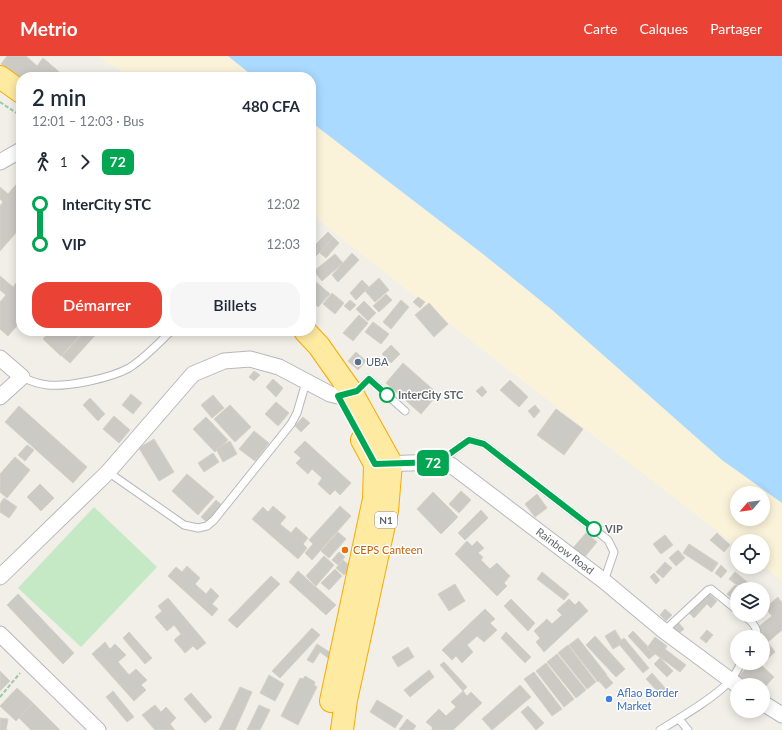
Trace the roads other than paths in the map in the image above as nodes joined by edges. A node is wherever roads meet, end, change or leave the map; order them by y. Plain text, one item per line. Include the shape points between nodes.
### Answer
1 (0, 77) edge
2 (0, 88) edge
3 (16, 88) edge
4 (16, 99) edge
5 (16, 153) edge
6 (0, 162) edge
7 (166, 336) edge
8 (293, 336) edge
9 (310, 336) edge
10 (0, 358) edge
11 (22, 378) junction
12 (306, 382) junction
13 (345, 395) junction
14 (0, 397) edge
15 (405, 411) dead end
16 (438, 462) junction
17 (383, 464) junction
18 (108, 472) junction
19 (0, 577) edge
20 (604, 581) junction
21 (730, 604) edge
22 (664, 631) junction
23 (0, 634) edge
24 (730, 680) edge
25 (730, 686) edge
26 (770, 707) edge
27 (782, 715) edge
28 (679, 719) junction
29 (98, 730) edge
30 (326, 730) edge
31 (342, 730) edge
32 (660, 730) edge
33 (688, 730) edge

1 - 3 highway
2 - 4 highway
5 - 6 street
7 - 11 lane via 129,368 114,374 66,385 48,385
8 - 13 highway
9 - 13 highway via 319,346
10 - 11 street
11 - 14 street
12 - 13 street
12 - 18 street via 279,367 250,360 224,361 193,374
12 - 18 lane via 291,424 207,526 198,528 184,525
13 - 15 lane via 357,391 369,379
13 - 17 highway
16 - 17 street, Rainbow Road
16 - 20 street, Rainbow Road via 451,465
16 - 20 lane via 469,440 484,444 608,540 614,552
17 - 30 highway, N1 via 345,629
17 - 31 highway, N1 via 387,511 346,700
18 - 19 street
20 - 22 street, Rainbow Road
21 - 22 lane via 711,589 708,590
22 - 24 street, Rainbow Road
23 - 29 street
25 - 28 lane
26 - 27 street
28 - 32 lane
28 - 33 lane

